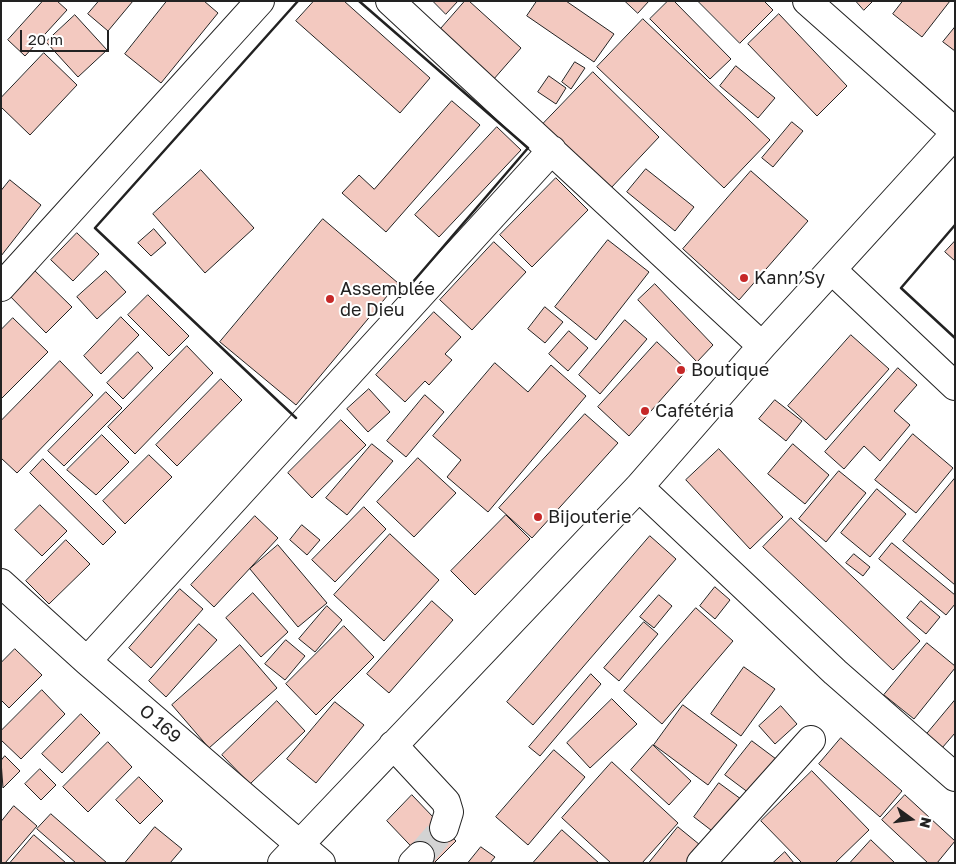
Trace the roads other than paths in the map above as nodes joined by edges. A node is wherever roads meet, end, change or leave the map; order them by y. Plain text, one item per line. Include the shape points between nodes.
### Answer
1 (260, 1) edge
2 (390, 1) edge
3 (807, 1) edge
4 (955, 133) edge
5 (552, 150) junction
6 (832, 270) junction
7 (1, 287) edge
8 (762, 346) junction
9 (955, 386) edge
10 (639, 487) junction
11 (1, 583) edge
12 (87, 661) junction
13 (811, 740) dead end
14 (393, 745) junction
15 (955, 777) edge
16 (444, 828) tunnel mouth
17 (290, 854) edge
18 (321, 863) edge
19 (700, 863) edge

1 - 7 street
2 - 5 street
3 - 4 street
4 - 6 street
5 - 8 street
5 - 12 street
6 - 8 street
6 - 9 street
8 - 10 street
10 - 14 street
10 - 15 street via 835,672
11 - 12 street, O 169
12 - 17 street, O 169
13 - 19 street
14 - 16 street via 446,802 449,812
14 - 17 street
17 - 18 street, O 169

